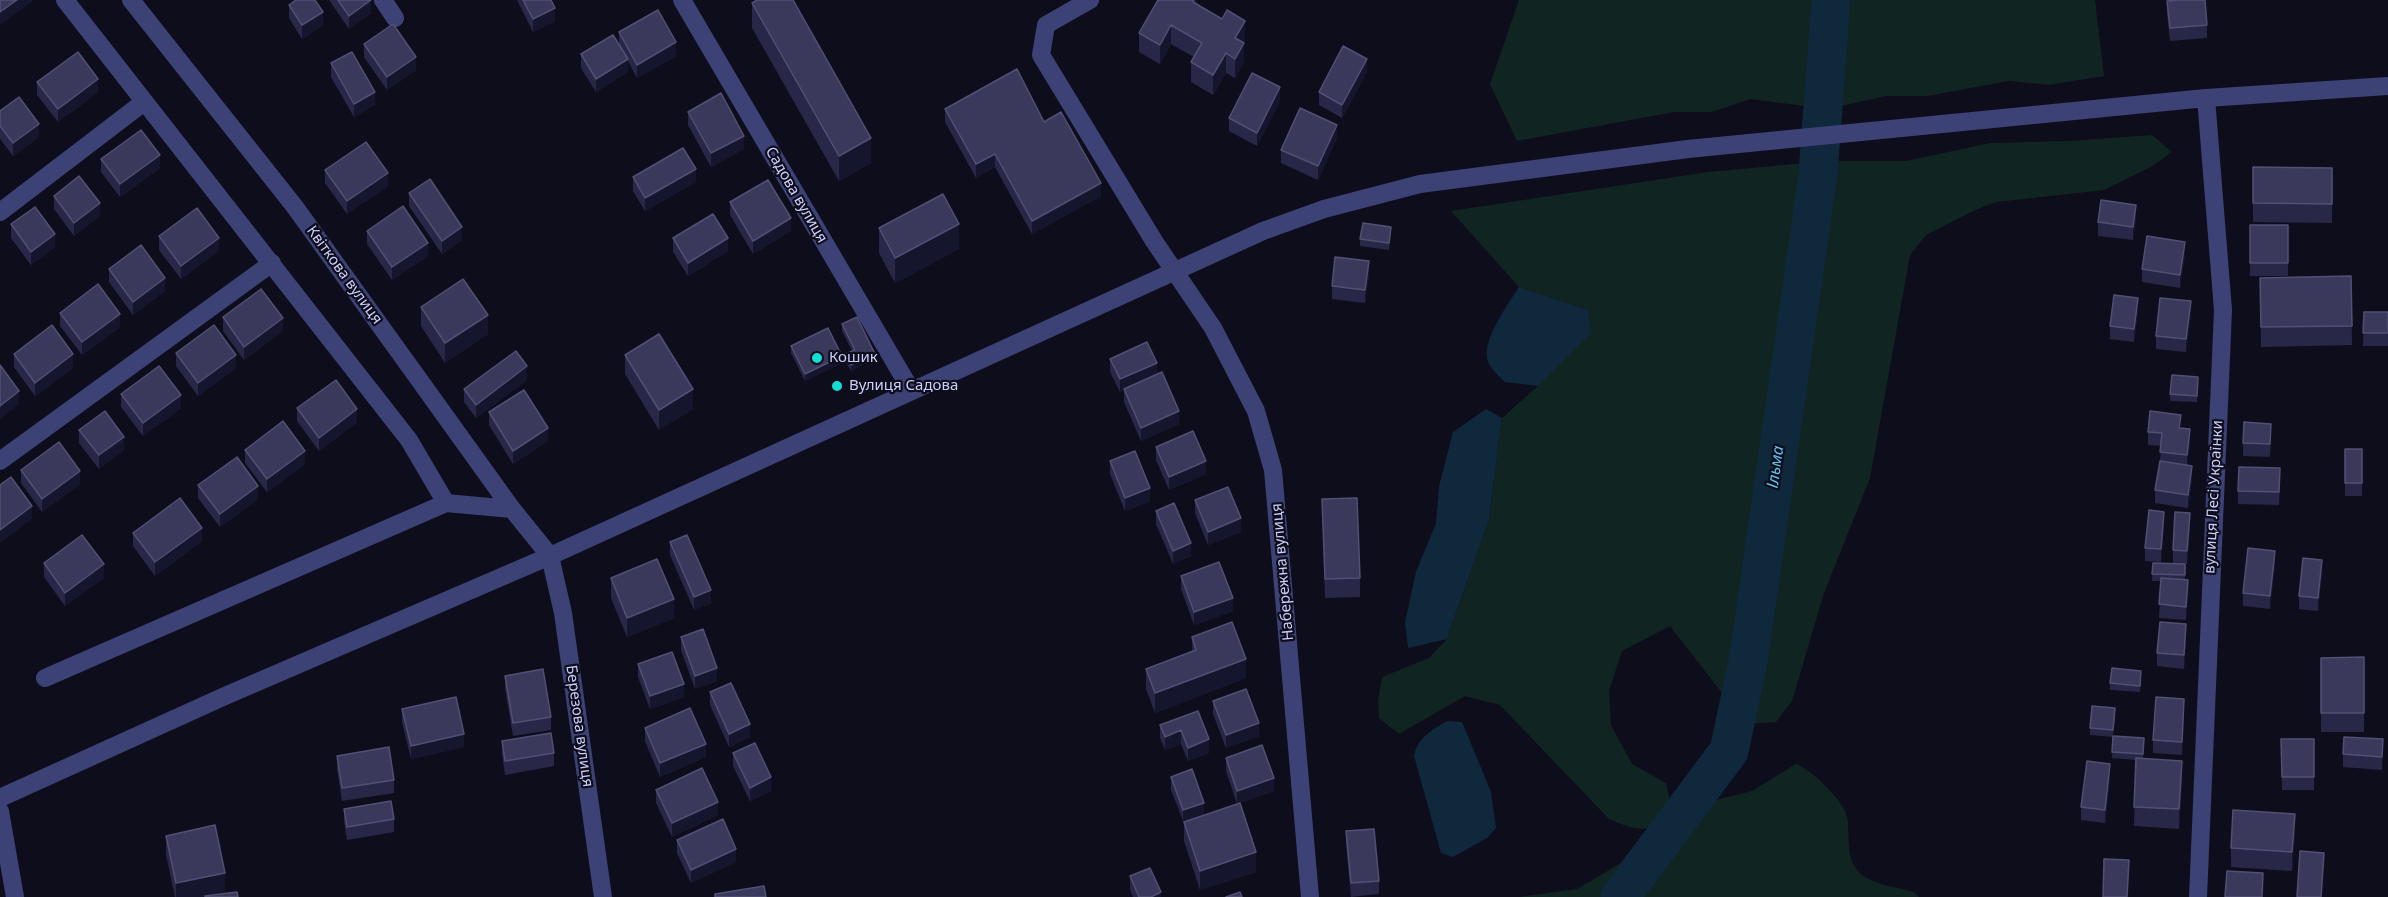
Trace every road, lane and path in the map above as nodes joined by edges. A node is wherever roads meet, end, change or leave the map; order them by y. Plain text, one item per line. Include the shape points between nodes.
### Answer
1 (65, 0) edge
2 (131, 0) edge
3 (383, 0) edge
4 (682, 0) edge
5 (1090, 0) edge
6 (395, 18) dead end
7 (2388, 86) edge
8 (2206, 98) junction
9 (144, 102) junction
10 (0, 212) edge
11 (272, 263) junction
12 (1175, 272) junction
13 (911, 390) junction
14 (0, 461) edge
15 (446, 503) junction
16 (512, 509) junction
17 (550, 556) junction
18 (45, 678) dead end
19 (0, 798) edge
20 (0, 812) edge
21 (15, 897) edge
22 (603, 897) edge
23 (1310, 897) edge
24 (2198, 897) edge

1 - 9 street
2 - 16 street, Квіткова вулиця via 295,207
3 - 6 street
4 - 13 street, Садова вулиця
5 - 12 street, Набережна вулиця via 1046,25 1041,55
7 - 8 street
8 - 12 street via 1688,149 1420,184 1324,208
8 - 24 street, вулиця Лесі Українки via 2223,310
9 - 10 street
9 - 11 street
11 - 14 street
11 - 15 street via 409,440
12 - 13 street
12 - 23 street, Набережна вулиця via 1213,328 1256,411 1274,470
13 - 17 street
15 - 16 street
15 - 18 street
16 - 17 street, Квіткова вулиця
17 - 19 street
17 - 22 street, Березова вулиця via 563,613
20 - 21 street

